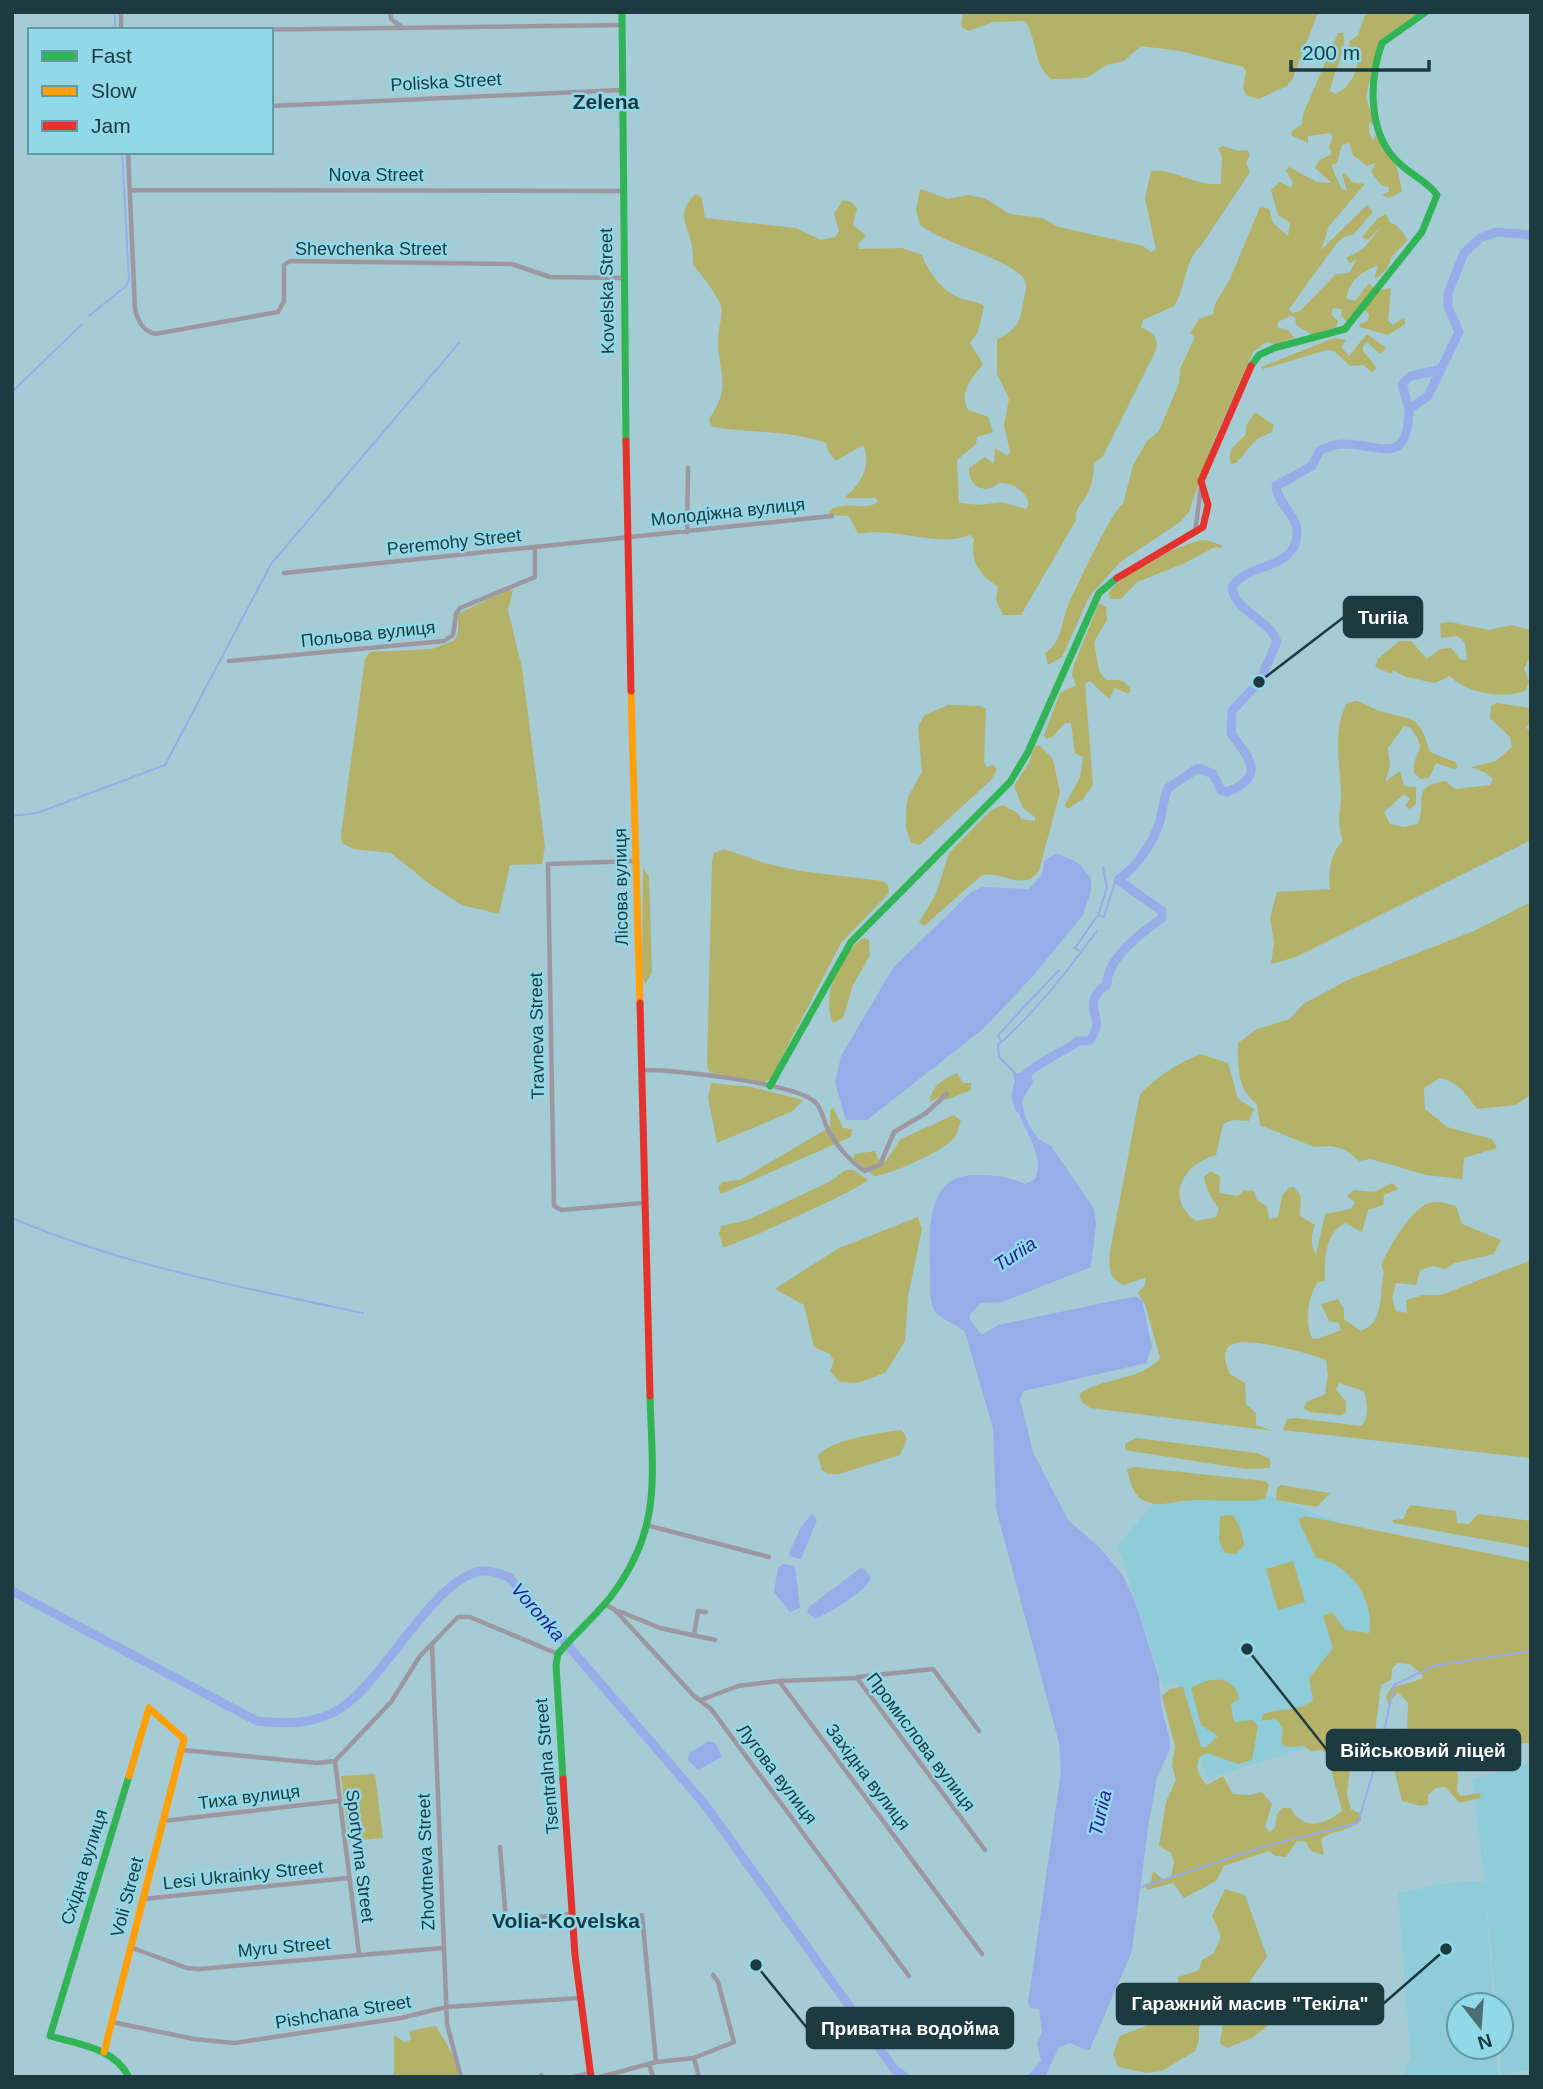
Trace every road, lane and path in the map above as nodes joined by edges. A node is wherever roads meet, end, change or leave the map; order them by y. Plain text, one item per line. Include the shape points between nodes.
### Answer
1 (390, 12) edge
2 (622, 12) edge
3 (1426, 12) edge
4 (622, 24) junction
5 (403, 27) junction
6 (273, 29) edge
7 (622, 90) junction
8 (273, 106) edge
9 (128, 154) edge
10 (130, 190) junction
11 (621, 191) junction
12 (622, 278) junction
13 (688, 468) dead end
14 (832, 516) dead end
15 (687, 532) junction
16 (627, 536) junction
17 (535, 548) junction
18 (628, 569) joint
19 (284, 573) dead end
20 (229, 660) dead end
21 (636, 861) junction
22 (641, 1070) junction
23 (770, 1086) junction
24 (947, 1094) dead end
25 (643, 1203) junction
26 (650, 1526) junction
27 (769, 1557) dead end
28 (606, 1604) junction
29 (615, 1610) junction
30 (706, 1612) dead end
31 (694, 1635) junction
32 (715, 1640) dead end
33 (432, 1644) junction
34 (560, 1651) junction
35 (857, 1678) junction
36 (779, 1681) junction
37 (701, 1700) junction
38 (979, 1731) dead end
39 (181, 1750) junction
40 (335, 1761) junction
41 (338, 1801) junction
42 (163, 1821) junction
43 (500, 1847) dead end
44 (985, 1850) dead end
45 (348, 1878) junction
46 (142, 1899) junction
47 (572, 1914) junction
48 (642, 1915) dead end
49 (130, 1947) junction
50 (443, 1948) junction
51 (982, 1954) dead end
52 (359, 1955) junction
53 (713, 1975) dead end
54 (909, 1976) dead end
55 (580, 1998) junction
56 (446, 2007) junction
57 (112, 2022) junction
58 (104, 2052) junction
59 (694, 2058) junction
60 (656, 2062) junction
61 (649, 2064) junction
62 (591, 2075) edge
63 (129, 2077) edge
64 (461, 2077) edge
65 (574, 2077) edge
66 (600, 2077) edge
67 (653, 2077) edge
68 (699, 2077) edge

1 - 5 street via 391,19
2 - 4 street, Kovelska Street
3 - 23 street via 1382,43 1372,82 1378,126 1394,159 1431,185 1437,195 1429,220 1345,329 1274,348 1252,363 1201,481 1209,510 1203,527 1130,568 1099,593 1010,782 851,942
4 - 5 street
4 - 7 street, Kovelska Street
5 - 6 street
7 - 8 street, Poliska Street
7 - 11 street, Kovelska Street
9 - 10 street
10 - 11 street, Nova Street
10 - 12 street, Shevchenka Street via 135,309 138,322 155,334 273,314 282,308 284,265 290,261 512,264 550,277
11 - 12 street, Kovelska Street
12 - 16 street, Kovelska Street
13 - 15 street
14 - 15 street, Молодіжна вулиця
15 - 16 street, Молодіжна вулиця
16 - 17 street, Peremohy Street
16 - 18 street, Kovelska Street
17 - 19 street, Peremohy Street
17 - 20 street, Польова вулиця via 535,577 460,608 453,635 444,641
18 - 21 street, Лісова вулиця
21 - 22 street, Лісова вулиця
21 - 25 street, Travneva Street via 548,864 554,1206 561,1210
22 - 23 street via 698,1072
22 - 25 street, Лісова вулиця
23 - 24 street via 816,1102 845,1157 865,1171 880,1165 894,1132
25 - 26 street, Лісова вулиця via 653,1483
26 - 27 street
26 - 28 street
28 - 29 street, Лугова вулиця
28 - 34 street
29 - 31 street via 660,1628
29 - 37 street, Лугова вулиця
30 - 31 street via 698,1611
31 - 32 street
33 - 34 street via 454,1620 464,1616
33 - 40 street via 391,1702
33 - 50 street, Zhovtneva Street
34 - 47 street, Tsentralna Street via 557,1693
35 - 36 street, Промислова вулиця
35 - 38 street via 933,1669
35 - 44 street, Промислова вулиця
36 - 37 street via 738,1686
36 - 51 street, Західна вулиця
37 - 54 street, Лугова вулиця
39 - 40 street
39 - 42 street, Voli Street
39 - 58 street, Східна вулиця via 181,1734 149,1708 50,2036
40 - 41 street, Sportyvna Street
41 - 42 street, Тиха вулиця
41 - 45 street, Sportyvna Street
42 - 46 street, Voli Street
43 - 47 street via 506,1920
45 - 46 street, Lesi Ukrainky Street
45 - 52 street, Sportyvna Street
46 - 49 street, Voli Street
47 - 55 street, Tsentralna Street
48 - 60 street
49 - 52 street, Myru Street via 199,1969
49 - 57 street, Voli Street
50 - 52 street, Myru Street
50 - 56 street, Zhovtneva Street
53 - 59 street via 734,2042
55 - 56 street, Pishchana Street
55 - 62 street, Tsentralna Street
56 - 57 street, Pishchana Street via 234,2043
56 - 64 street, Zhovtneva Street
57 - 58 street, Voli Street
58 - 63 street via 124,2065
59 - 60 street
59 - 68 street
60 - 61 street
61 - 66 street
61 - 67 street
62 - 65 street

